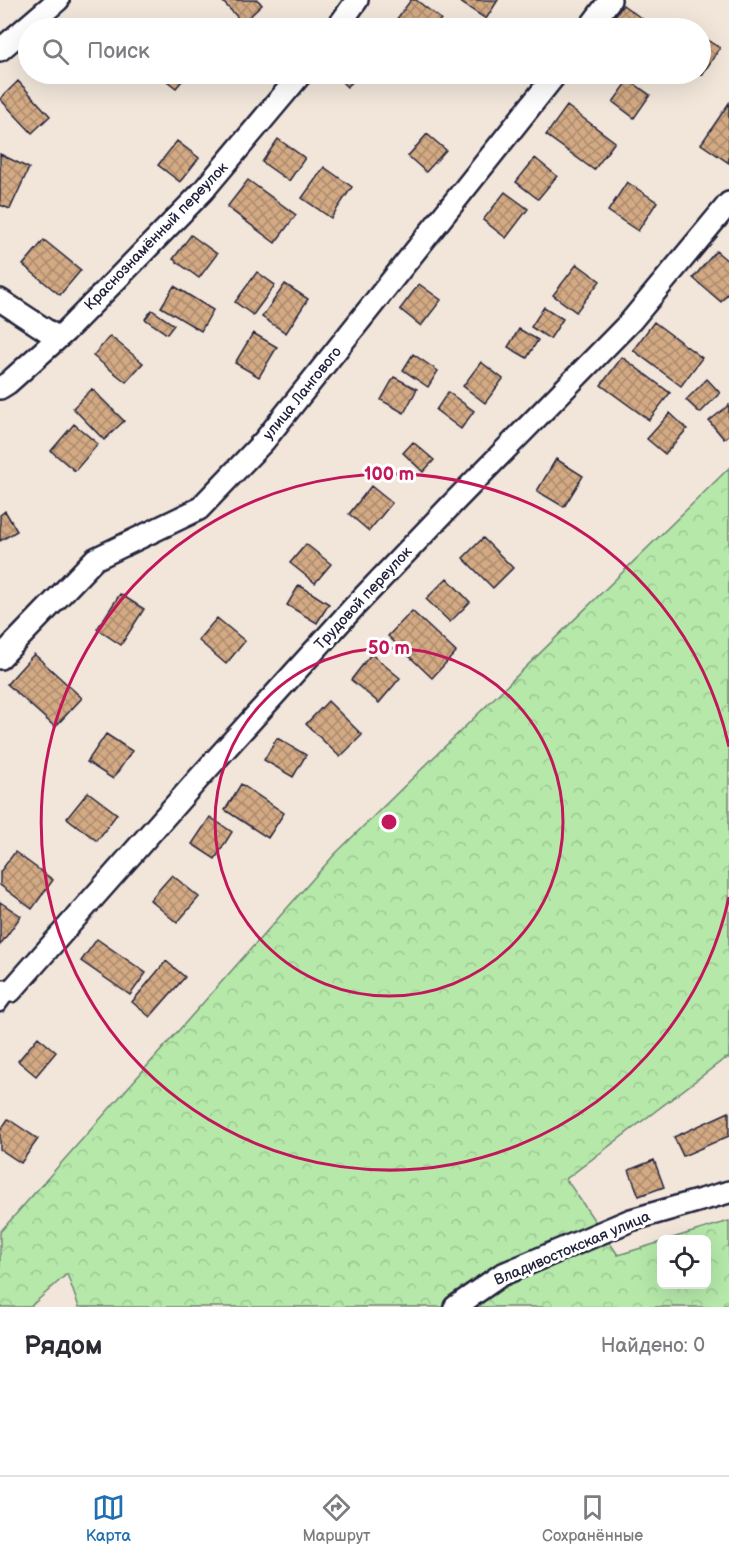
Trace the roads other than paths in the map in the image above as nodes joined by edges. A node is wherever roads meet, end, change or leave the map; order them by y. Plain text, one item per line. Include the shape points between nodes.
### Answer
1 (58, 0) edge
2 (357, 0) edge
3 (610, 0) edge
4 (37, 18) edge
5 (344, 18) edge
6 (596, 18) edge
7 (18, 34) edge
8 (0, 50) edge
9 (293, 84) edge
10 (548, 84) edge
11 (729, 203) edge
12 (0, 300) edge
13 (58, 338) junction
14 (0, 388) edge
15 (0, 658) edge
16 (4, 996) edge
17 (729, 1192) edge
18 (455, 1307) edge

1 - 4 street
2 - 5 street
3 - 6 street
7 - 8 street
9 - 13 street, Краснознамённый переулок via 202,192
10 - 15 street, улица Лангового via 264,441 200,510 94,559
11 - 16 street, Трудовой переулок via 631,321 353,608
12 - 13 street
13 - 14 street, Краснознамённый переулок
17 - 18 street, Владивостокская улица via 631,1220 501,1275

